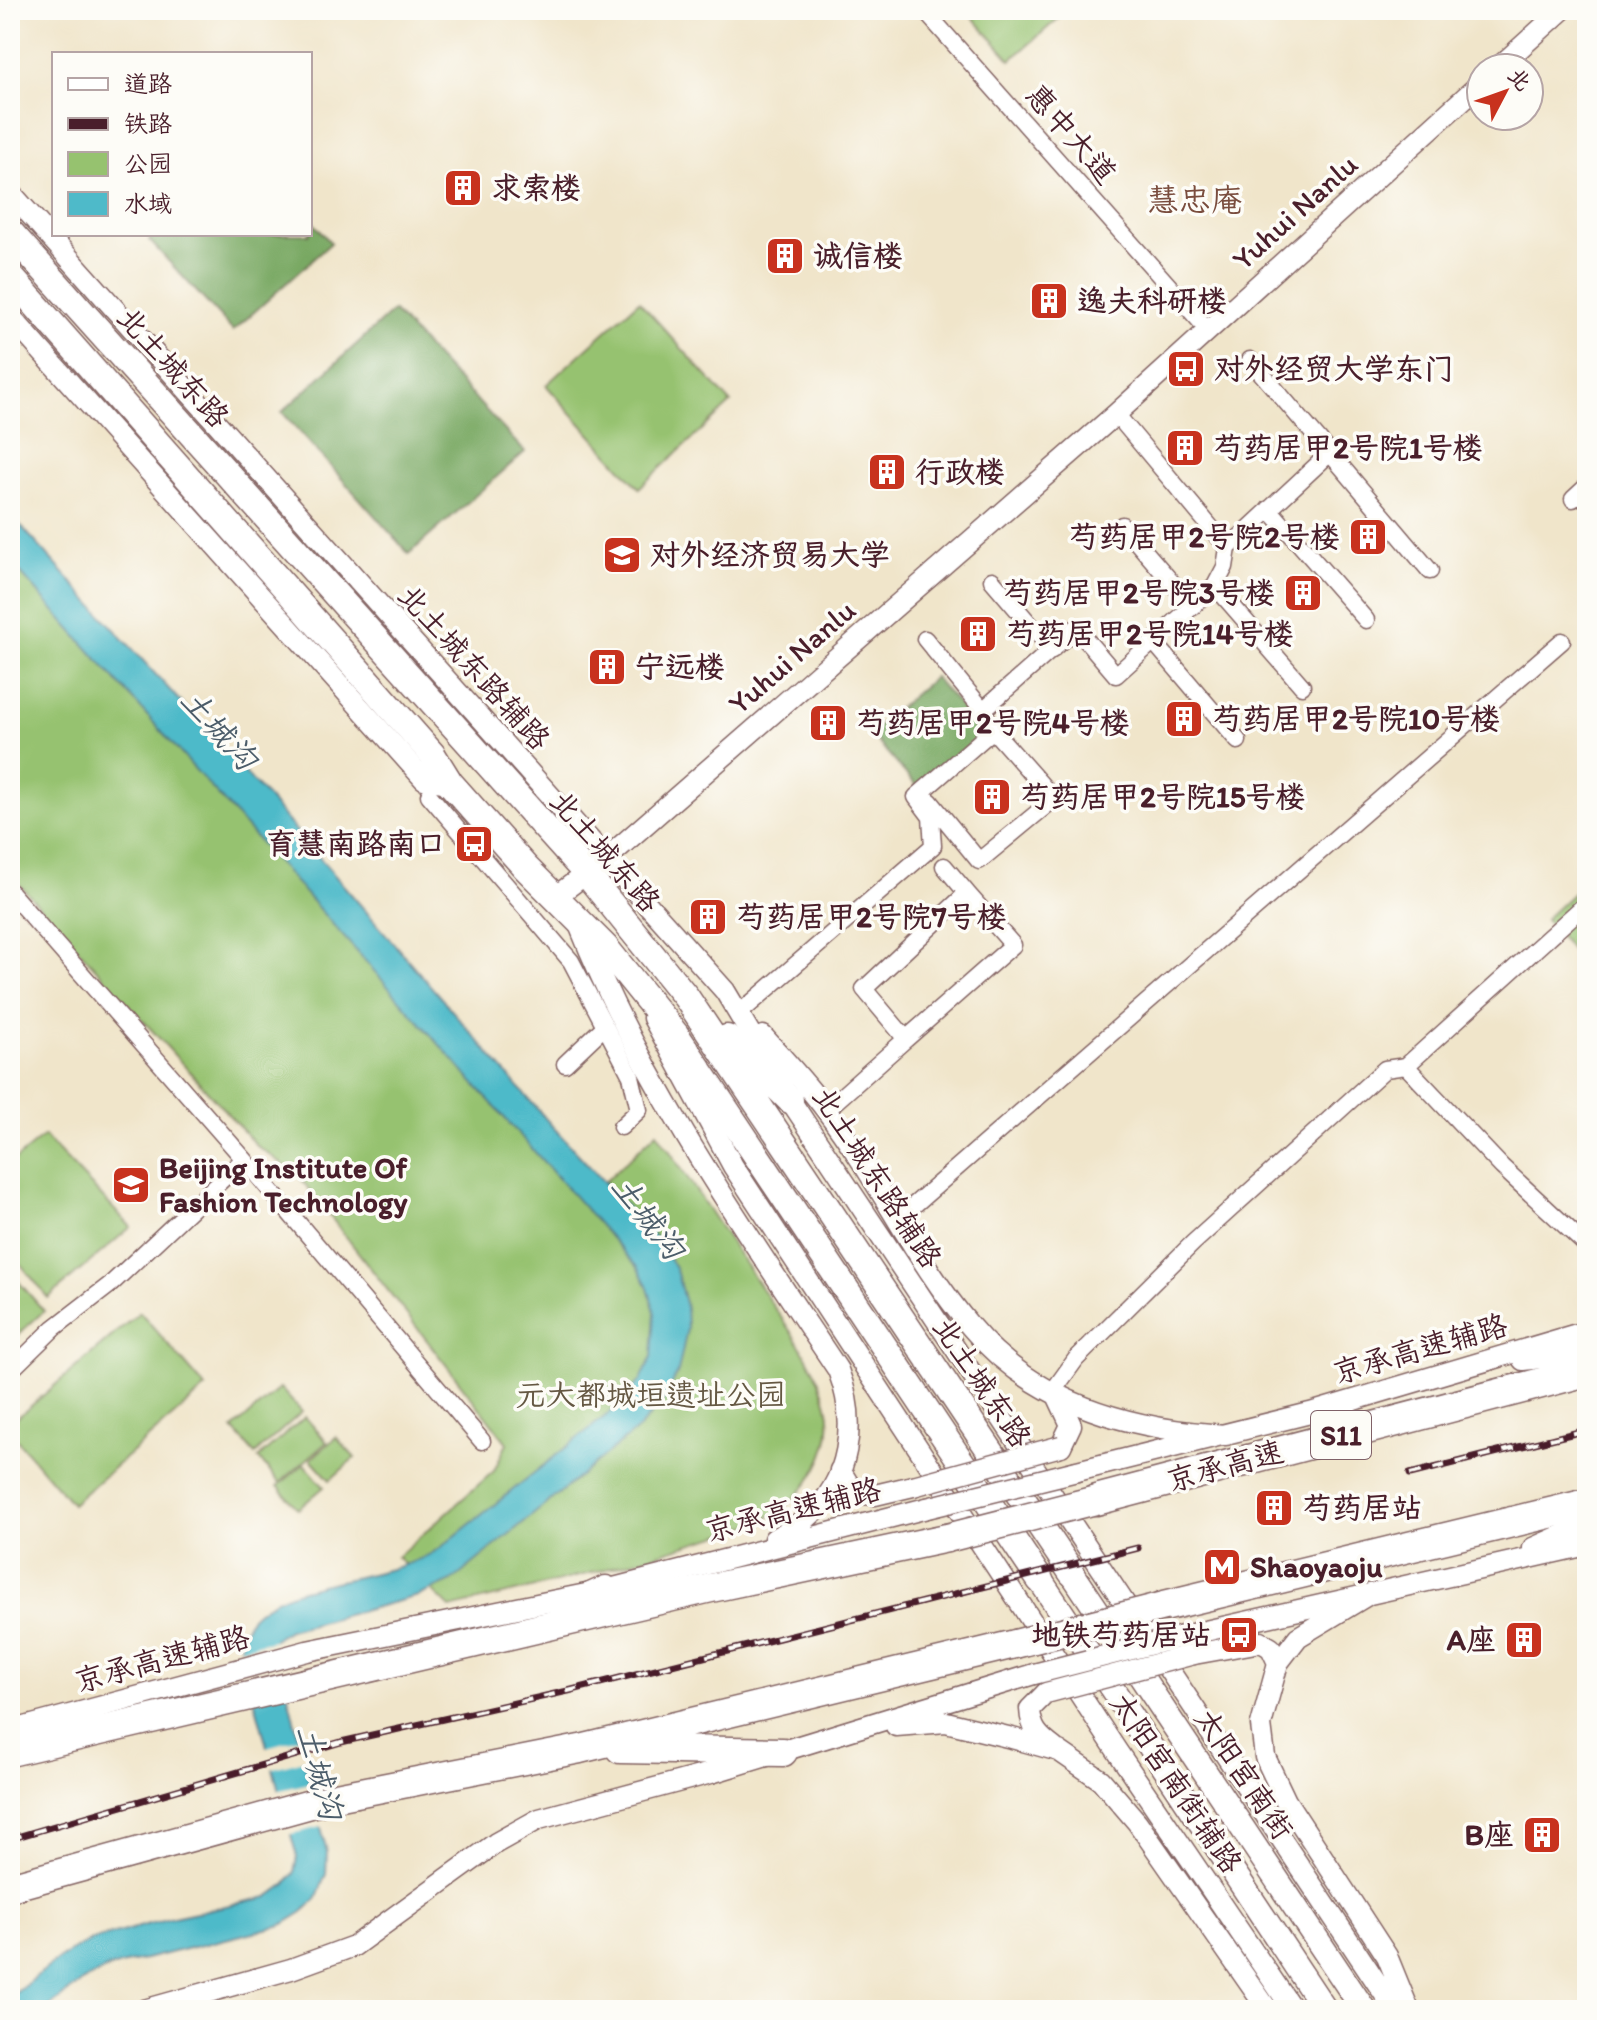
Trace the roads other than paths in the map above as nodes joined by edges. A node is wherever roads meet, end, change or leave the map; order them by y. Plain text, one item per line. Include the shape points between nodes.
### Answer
1 (924, 10) edge
2 (1562, 10) edge
3 (1516, 52) edge
4 (1465, 97) edge
5 (10, 192) edge
6 (10, 232) edge
7 (10, 276) edge
8 (10, 316) edge
9 (1208, 330) junction
10 (1250, 360) dead end
11 (1116, 414) junction
12 (1330, 453) junction
13 (1587, 486) edge
14 (1573, 499) dead end
15 (1269, 509) junction
16 (1122, 525) dead end
17 (1228, 548) junction
18 (1430, 571) dead end
19 (992, 580) dead end
20 (1215, 586) junction
21 (1193, 607) junction
22 (1366, 620) dead end
23 (925, 639) dead end
24 (1562, 641) dead end
25 (1154, 642) junction
26 (1052, 650) junction
27 (1302, 686) dead end
28 (983, 710) junction
29 (993, 730) junction
30 (1238, 741) dead end
31 (440, 789) junction
32 (922, 791) junction
33 (596, 866) junction
34 (944, 866) dead end
35 (10, 892) edge
36 (967, 893) junction
37 (555, 897) junction
38 (1587, 903) edge
39 (577, 919) junction
40 (637, 986) junction
41 (725, 991) junction
42 (686, 997) junction
43 (742, 1011) junction
44 (605, 1026) junction
45 (906, 1039) junction
46 (565, 1064) dead end
47 (1406, 1066) junction
48 (790, 1100) junction
49 (826, 1110) junction
50 (621, 1127) dead end
51 (683, 1128) junction
52 (244, 1159) junction
53 (733, 1166) junction
54 (898, 1219) junction
55 (1587, 1246) edge
56 (1587, 1331) edge
57 (1587, 1353) edge
58 (1469, 1366) junction
59 (10, 1371) edge
60 (1587, 1371) edge
61 (1054, 1392) junction
62 (1226, 1435) junction
63 (482, 1441) dead end
64 (840, 1470) junction
65 (1096, 1500) joint
66 (1587, 1504) edge
67 (1587, 1524) edge
68 (1587, 1545) edge
69 (757, 1549) junction
70 (1098, 1566) joint
71 (1493, 1566) junction
72 (1072, 1573) joint
73 (1040, 1580) joint
74 (606, 1590) junction
75 (1366, 1596) junction
76 (1164, 1606) joint
77 (501, 1636) junction
78 (1278, 1663) junction
79 (224, 1688) junction
80 (856, 1730) junction
81 (10, 1731) edge
82 (18, 1748) edge
83 (580, 1749) junction
84 (1059, 1751) junction
85 (783, 1752) junction
86 (10, 1887) edge
87 (150, 2009) edge
88 (1268, 2010) edge
89 (1293, 2010) edge
90 (1325, 2010) edge
91 (1364, 2010) edge
92 (1395, 2010) edge
93 (1409, 2010) edge

1 - 9 street, 惠中大道
2 - 3 street
4 - 9 street, Yuhui Nanlu
5 - 33 street, 北土城东路辅路
6 - 33 main road, 北土城东路
7 - 31 main road, 北土城东路 via 422,743
8 - 31 street via 424,779
9 - 11 street, Yuhui Nanlu
10 - 12 street
11 - 17 street
11 - 33 street, Yuhui Nanlu
12 - 15 street
12 - 18 street
13 - 14 street
15 - 17 street
15 - 22 street
16 - 21 street
17 - 20 street
19 - 26 street
20 - 21 street
20 - 27 street
21 - 25 street
23 - 28 street
24 - 54 street
25 - 26 street via 1116,675 1076,628
25 - 30 street
26 - 28 street
28 - 29 street
29 - 32 street
29 - 32 street via 1054,799 979,861
31 - 37 main road, 北土城东路
31 - 44 street via 571,961
32 - 43 street via 916,797 931,817 933,846
33 - 37 street, Yuhui Nanlu
33 - 41 street, 北土城东路辅路
33 - 42 main road, 北土城东路
34 - 36 street
35 - 52 street
36 - 45 street via 864,989
36 - 45 street via 1013,945
37 - 39 main road, 北土城东路
38 - 47 street
39 - 40 main road, 北土城东路
39 - 51 street
40 - 53 street
40 - 73 main road, 北土城东路 via 735,1121
41 - 43 street
41 - 48 street, 北土城东路辅路
42 - 48 main road
42 - 72 main road, 北土城东路
43 - 49 street
44 - 46 street
44 - 50 street via 631,1076 639,1110
45 - 49 street
47 - 55 street
47 - 61 street via 1385,1069 1193,1243 1076,1359
48 - 70 street, 北土城东路辅路
49 - 54 street
51 - 53 street
51 - 64 street via 838,1370 852,1422
52 - 59 street
52 - 63 street
53 - 89 street, 太阳宫南街辅路
54 - 61 street via 973,1330 1027,1378
56 - 58 street, 京承高速辅路
57 - 58 street
58 - 62 street, 京承高速辅路
60 - 65 highway, 京承高速 / S11
61 - 62 street via 1119,1421 1167,1432
61 - 64 street, bridge via 1071,1425 1061,1446 865,1496 854,1493
62 - 69 street, 京承高速辅路, bridge
64 - 69 street via 827,1496 806,1519
65 - 77 highway, bridge
66 - 76 highway
67 - 71 street
68 - 71 street
69 - 74 street, 京承高速辅路
70 - 92 street, 太阳宫南街辅路
71 - 75 street
72 - 91 main road, 太阳宫南街
73 - 90 main road, 太阳宫南街
74 - 77 highway
74 - 79 street, 京承高速辅路 via 307,1651
75 - 78 street via 1298,1637
75 - 80 street, bridge via 1034,1674
76 - 83 highway, bridge
77 - 79 highway via 316,1680
78 - 84 street, bridge via 1261,1642 1046,1693 1030,1709 1031,1722 1038,1736
78 - 93 street via 1261,1725 1265,1757 1286,1801 1387,1956
79 - 81 street, 京承高速辅路
79 - 82 highway
80 - 84 street via 946,1722
80 - 85 street
83 - 85 highway
83 - 86 highway via 336,1797
84 - 88 street via 1101,1780 1137,1822
85 - 87 street via 539,1819 496,1843 354,1946

